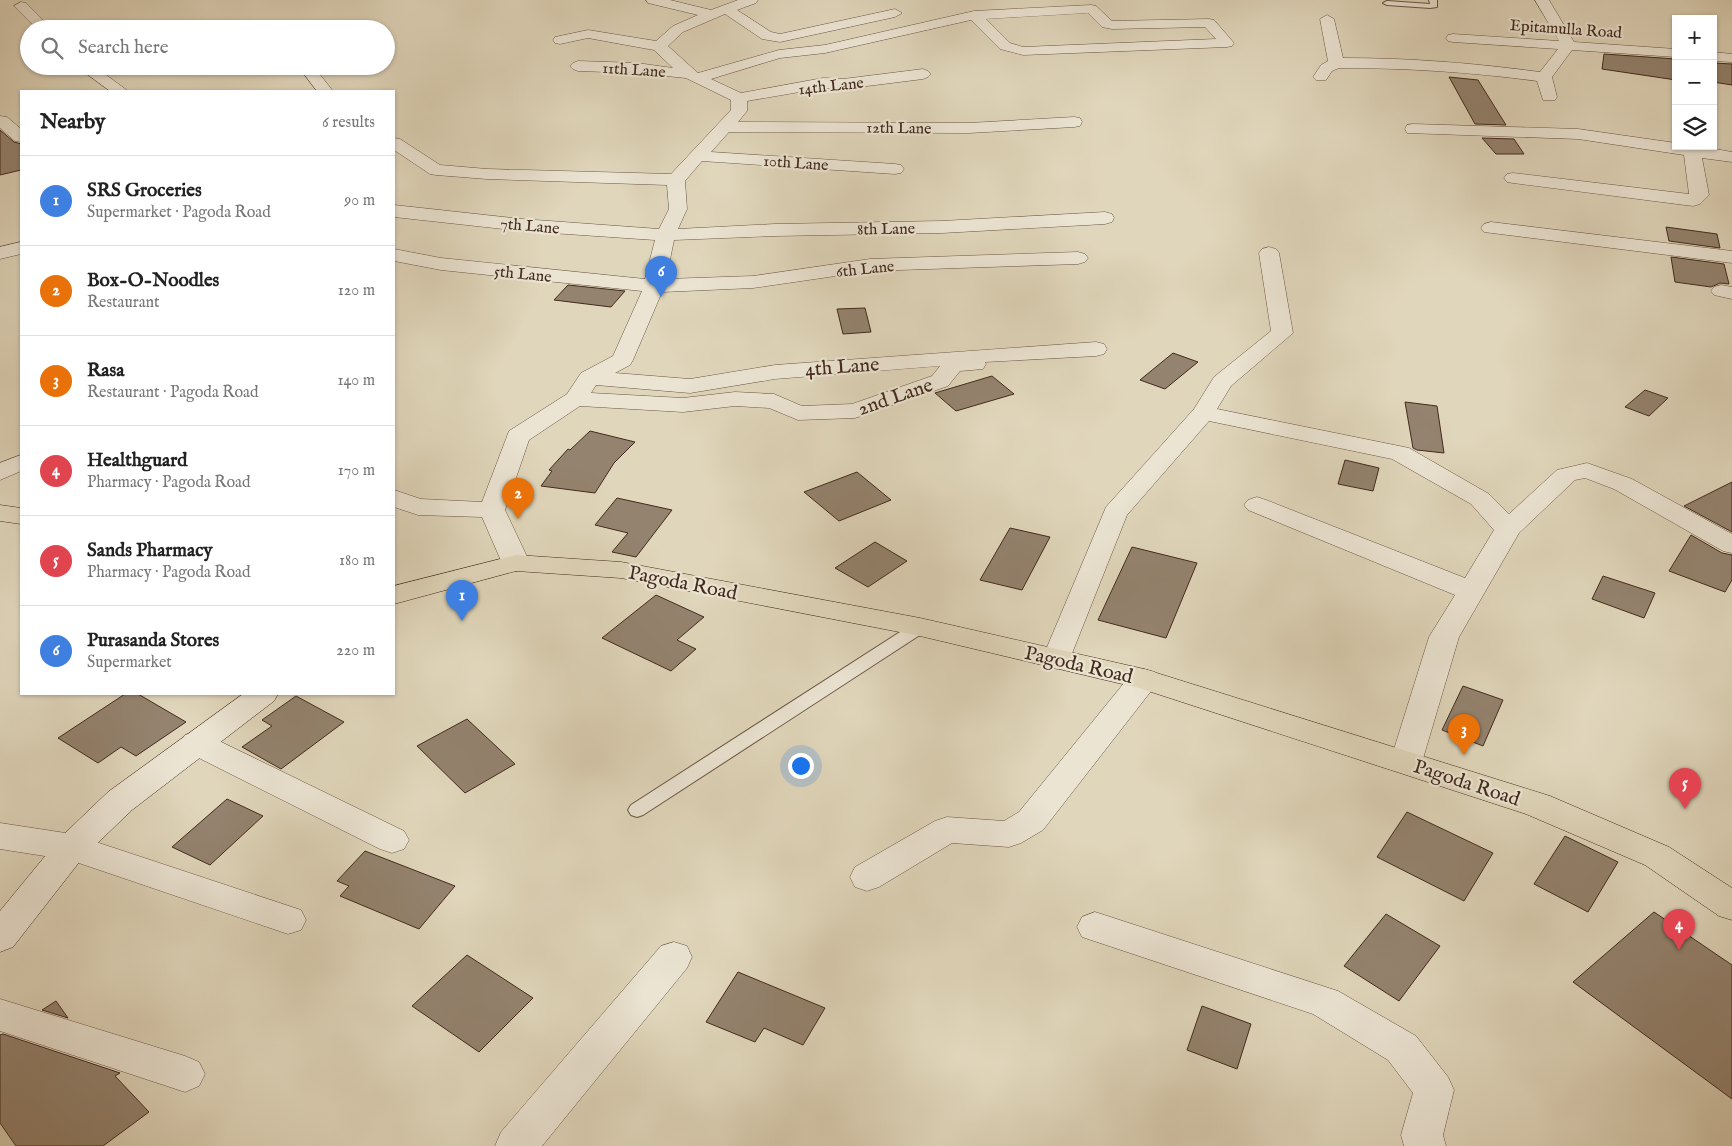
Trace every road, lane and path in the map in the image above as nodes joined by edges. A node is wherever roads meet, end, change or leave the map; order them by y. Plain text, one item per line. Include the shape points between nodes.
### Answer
1 (653, 0) edge
2 (751, 0) edge
3 (991, 0) edge
4 (1433, 0) edge
5 (1542, 0) edge
6 (1387, 3) dead end
7 (22, 6) dead end
8 (719, 12) junction
9 (895, 13) dead end
10 (1002, 14) junction
11 (974, 15) junction
12 (1327, 19) dead end
13 (36, 20) edge
14 (1453, 38) dead end
15 (560, 40) dead end
16 (659, 46) junction
17 (1569, 46) junction
18 (1666, 48) edge
19 (1717, 56) edge
20 (1732, 58) edge
21 (1336, 63) junction
22 (578, 66) dead end
23 (923, 74) dead end
24 (96, 75) edge
25 (313, 75) edge
26 (693, 76) junction
27 (1321, 77) dead end
28 (1544, 77) junction
29 (119, 90) edge
30 (324, 90) edge
31 (1549, 97) dead end
32 (739, 98) junction
33 (2, 122) dead end
34 (1074, 122) dead end
35 (725, 127) junction
36 (1413, 129) dead end
37 (20, 136) edge
38 (395, 144) edge
39 (1672, 147) edge
40 (1692, 150) joint
41 (698, 156) junction
42 (1732, 156) edge
43 (895, 168) dead end
44 (1513, 178) dead end
45 (676, 180) junction
46 (395, 211) edge
47 (1105, 218) dead end
48 (1491, 228) dead end
49 (666, 234) junction
50 (1269, 253) dead end
51 (395, 255) edge
52 (1732, 257) edge
53 (1078, 258) dead end
54 (654, 286) junction
55 (1096, 349) dead end
56 (1030, 362) dead end
57 (589, 378) junction
58 (576, 399) junction
59 (1203, 414) junction
60 (20, 462) edge
61 (0, 472) edge
62 (395, 498) edge
63 (1257, 505) dead end
64 (492, 510) junction
65 (0, 513) edge
66 (20, 516) edge
67 (1508, 529) junction
68 (1732, 545) edge
69 (516, 563) junction
70 (1471, 591) junction
71 (395, 595) edge
72 (920, 627) junction
73 (1057, 659) junction
74 (1144, 679) junction
75 (262, 695) edge
76 (196, 743) junction
77 (1406, 762) junction
78 (637, 810) dead end
79 (0, 836) edge
80 (392, 840) dead end
81 (72, 847) junction
82 (867, 877) dead end
83 (1732, 906) edge
84 (288, 920) dead end
85 (1095, 927) dead end
86 (0, 937) edge
87 (674, 957) dead end
88 (0, 1015) edge
89 (185, 1074) dead end
90 (516, 1146) edge
91 (1425, 1146) edge

1 - 8 street
2 - 8 street
3 - 10 street
4 - 6 lane via 1434,6
5 - 17 street
7 - 13 street
8 - 9 street via 767,36 780,38
8 - 16 street via 678,29
10 - 11 street
10 - 11 street via 1086,8 1112,25 1208,23 1227,42 1023,51 1005,46
11 - 26 street via 825,49 779,54
12 - 21 street
14 - 17 street, Epitamulla Road
15 - 16 street via 588,34
16 - 26 street
17 - 18 street, Epitamulla Road
17 - 28 street
19 - 20 street
21 - 27 street via 1326,68
21 - 28 street via 1432,64
22 - 26 street, 11th Lane via 637,68
23 - 32 street, 14th Lane via 843,84 823,83
24 - 29 street
25 - 30 street
26 - 32 street
28 - 31 street
32 - 35 street via 739,111
33 - 37 street
34 - 35 street, 12th Lane via 969,128
35 - 41 street
36 - 39 street via 1578,134
38 - 45 street via 436,170
40 - 42 street
40 - 44 street via 1700,195 1693,200
41 - 43 street, 10th Lane
41 - 45 street
45 - 49 street via 678,209
46 - 49 street, 7th Lane via 522,225
47 - 49 street, 8th Lane via 942,227
48 - 52 street
49 - 54 street
50 - 59 street via 1282,333 1222,382
51 - 54 street, 5th Lane via 441,264
53 - 54 street, 6th Lane via 870,265 753,282
54 - 57 street via 622,360
55 - 57 street, 4th Lane via 775,372 690,386
56 - 58 street, 2nd Lane via 953,365 940,381 855,411 798,413 774,401 735,399 683,405
57 - 58 street
58 - 64 street via 518,436
59 - 67 street via 1400,453 1480,499
59 - 73 street via 1115,513
60 - 61 street
62 - 64 street via 418,507
63 - 70 street
64 - 69 street
65 - 66 main road
67 - 68 street via 1566,474 1587,470 1623,484
67 - 70 street
69 - 71 main road, Pagoda Road
69 - 72 main road, Pagoda Road via 620,570
70 - 77 street via 1444,637
72 - 73 main road, Pagoda Road
72 - 78 lane
73 - 74 main road, Pagoda Road
74 - 77 main road, Pagoda Road
74 - 82 street via 1031,821 1009,834 947,830
75 - 76 street
76 - 80 street
76 - 81 street via 120,801
77 - 83 main road, Pagoda Road via 1538,805 1657,856
79 - 81 street
81 - 84 street
81 - 86 street
85 - 91 street via 1326,1002 1402,1048 1434,1090 1422,1135
87 - 90 street
88 - 89 street

